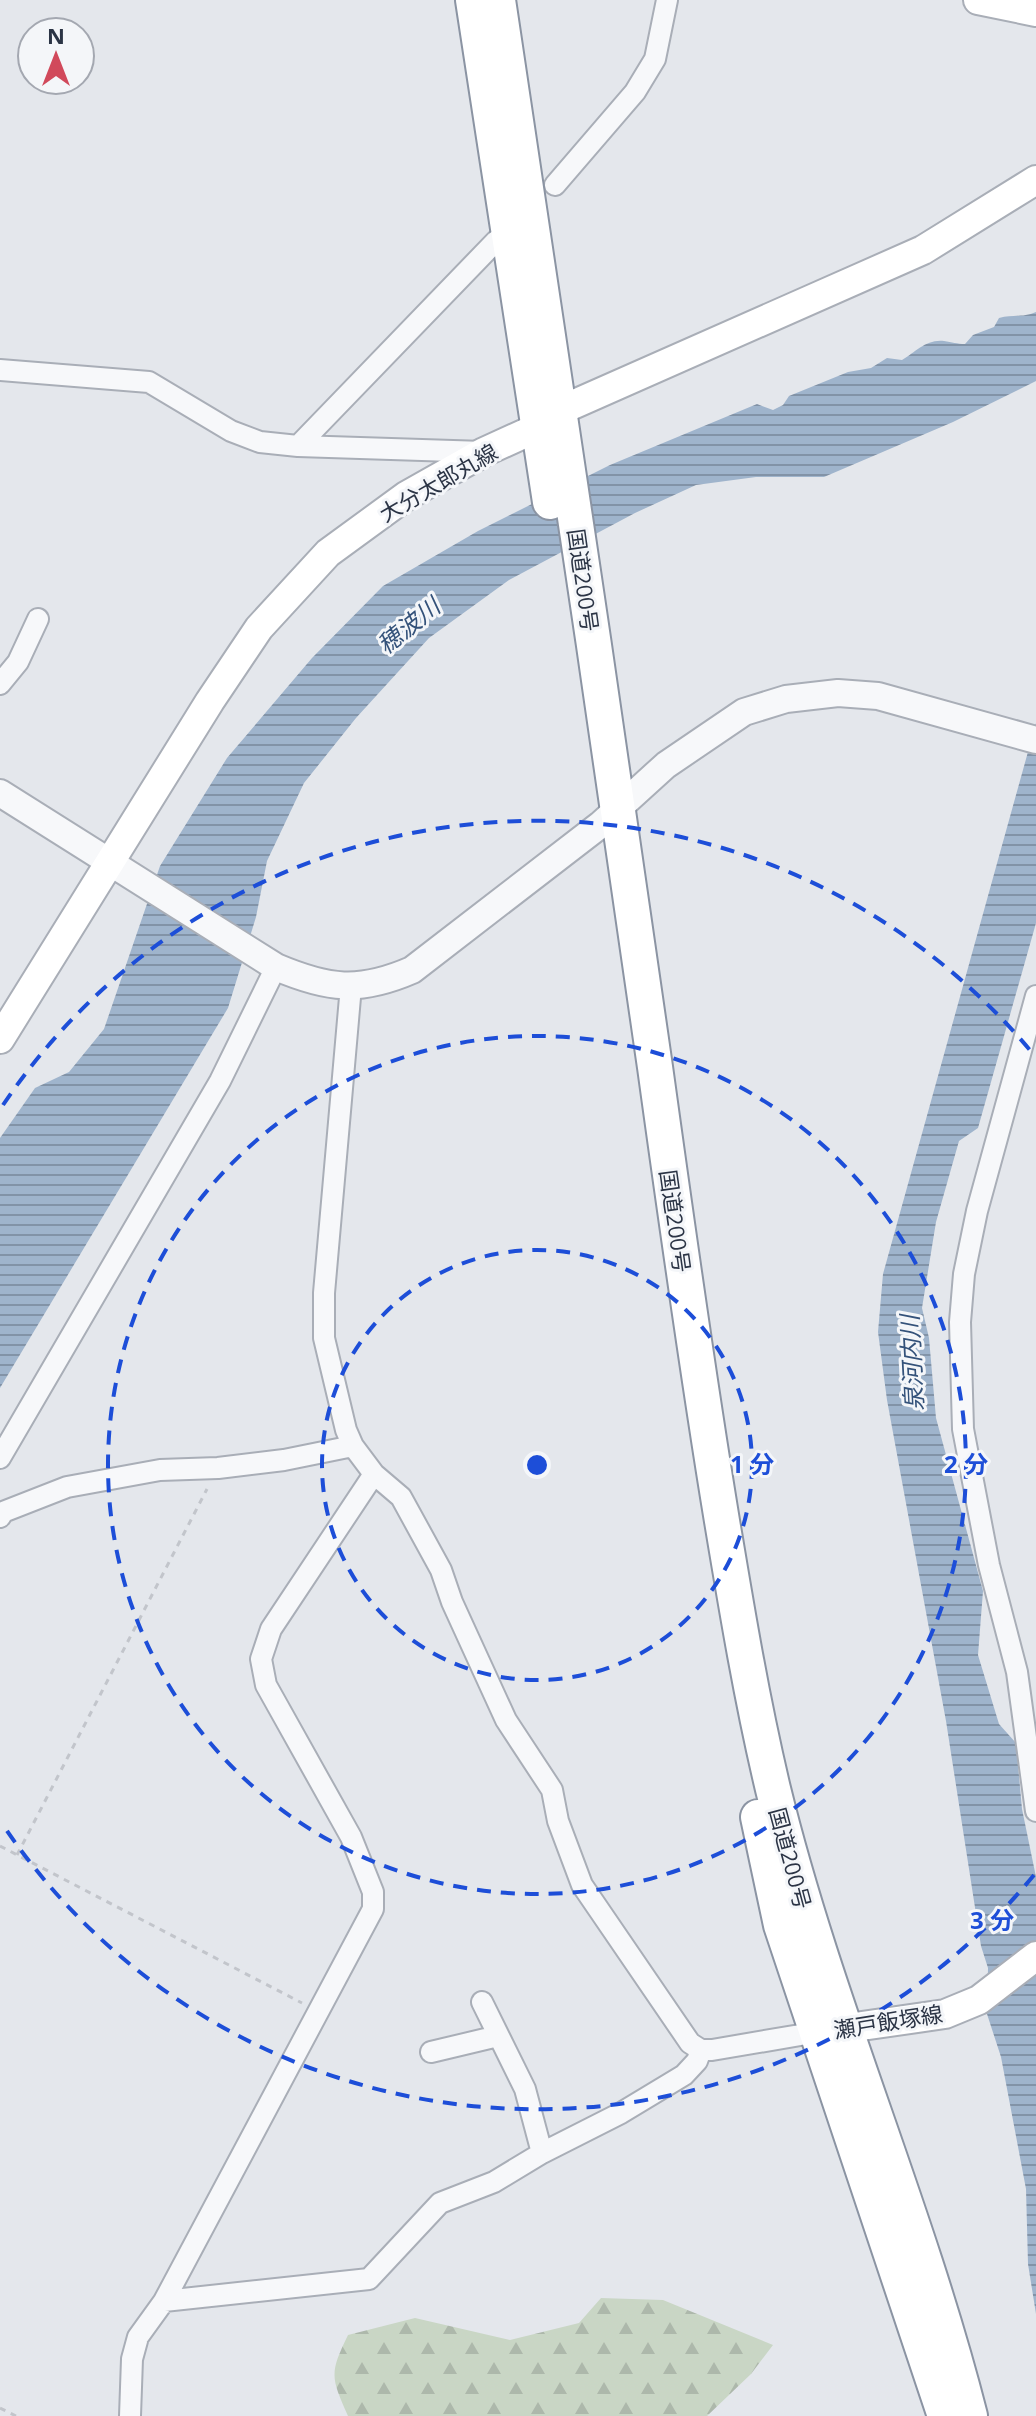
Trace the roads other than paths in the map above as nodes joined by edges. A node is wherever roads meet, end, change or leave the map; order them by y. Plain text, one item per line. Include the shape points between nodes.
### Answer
1 (473, 0) edge
2 (498, 0) edge
3 (667, 0) edge
4 (978, 0) edge
5 (1036, 12) edge
6 (1036, 180) edge
7 (555, 185) dead end
8 (496, 241) dead end
9 (0, 370) edge
10 (551, 430) junction
11 (298, 446) junction
12 (484, 452) junction
13 (38, 619) dead end
14 (0, 684) edge
15 (1029, 738) edge
16 (0, 793) edge
17 (609, 817) junction
18 (115, 866) junction
19 (276, 967) junction
20 (351, 986) junction
21 (1036, 996) edge
22 (0, 1039) edge
23 (353, 1446) junction
24 (0, 1458) edge
25 (374, 1474) junction
26 (0, 1517) edge
27 (1036, 1811) edge
28 (1036, 1956) edge
29 (482, 2002) dead end
30 (832, 2030) junction
31 (498, 2036) junction
32 (701, 2050) junction
33 (431, 2052) dead end
34 (542, 2153) junction
35 (164, 2301) junction
36 (130, 2416) edge
37 (945, 2416) edge
38 (970, 2416) edge

1 - 10 highway, 国道200号
2 - 10 highway, 国道200号
3 - 7 street via 655,59 635,92
4 - 5 main road
6 - 10 main road, 大分太郎丸線 via 923,250
8 - 11 street
9 - 11 street via 149,382 231,431 260,442
10 - 12 main road, 大分太郎丸線
10 - 17 highway, 国道200号
11 - 12 street
12 - 18 main road, 大分太郎丸線 via 406,496 328,553 259,628
13 - 14 street via 18,662
15 - 17 street via 878,696 838,693 786,699 744,712 666,765
16 - 18 street
17 - 20 street via 412,970
17 - 30 highway, 国道200号 via 713,1612 781,1925
18 - 19 street
18 - 22 main road, 大分太郎丸線
19 - 20 street via 310,981
19 - 24 street via 220,1081
20 - 23 street via 324,1338
21 - 27 street via 977,1211 960,1322 963,1429 989,1565 1017,1672
23 - 25 street
23 - 26 street via 284,1460 160,1470 67,1487
25 - 32 street via 401,1497 441,1570 506,1720 552,1790 582,1885 690,2043
25 - 35 street via 271,1629 261,1659 266,1685 351,1837 373,1892 373,1909
28 - 30 main road, 瀬戸飯塚線 via 979,2000 945,2014
29 - 31 street
30 - 32 street
30 - 37 highway, 国道200号
30 - 38 highway, 国道200号 via 929,2279
31 - 33 street
31 - 34 street via 525,2089
32 - 34 street via 684,2075
34 - 35 street via 494,2182 440,2203 369,2279
35 - 36 street via 138,2337

